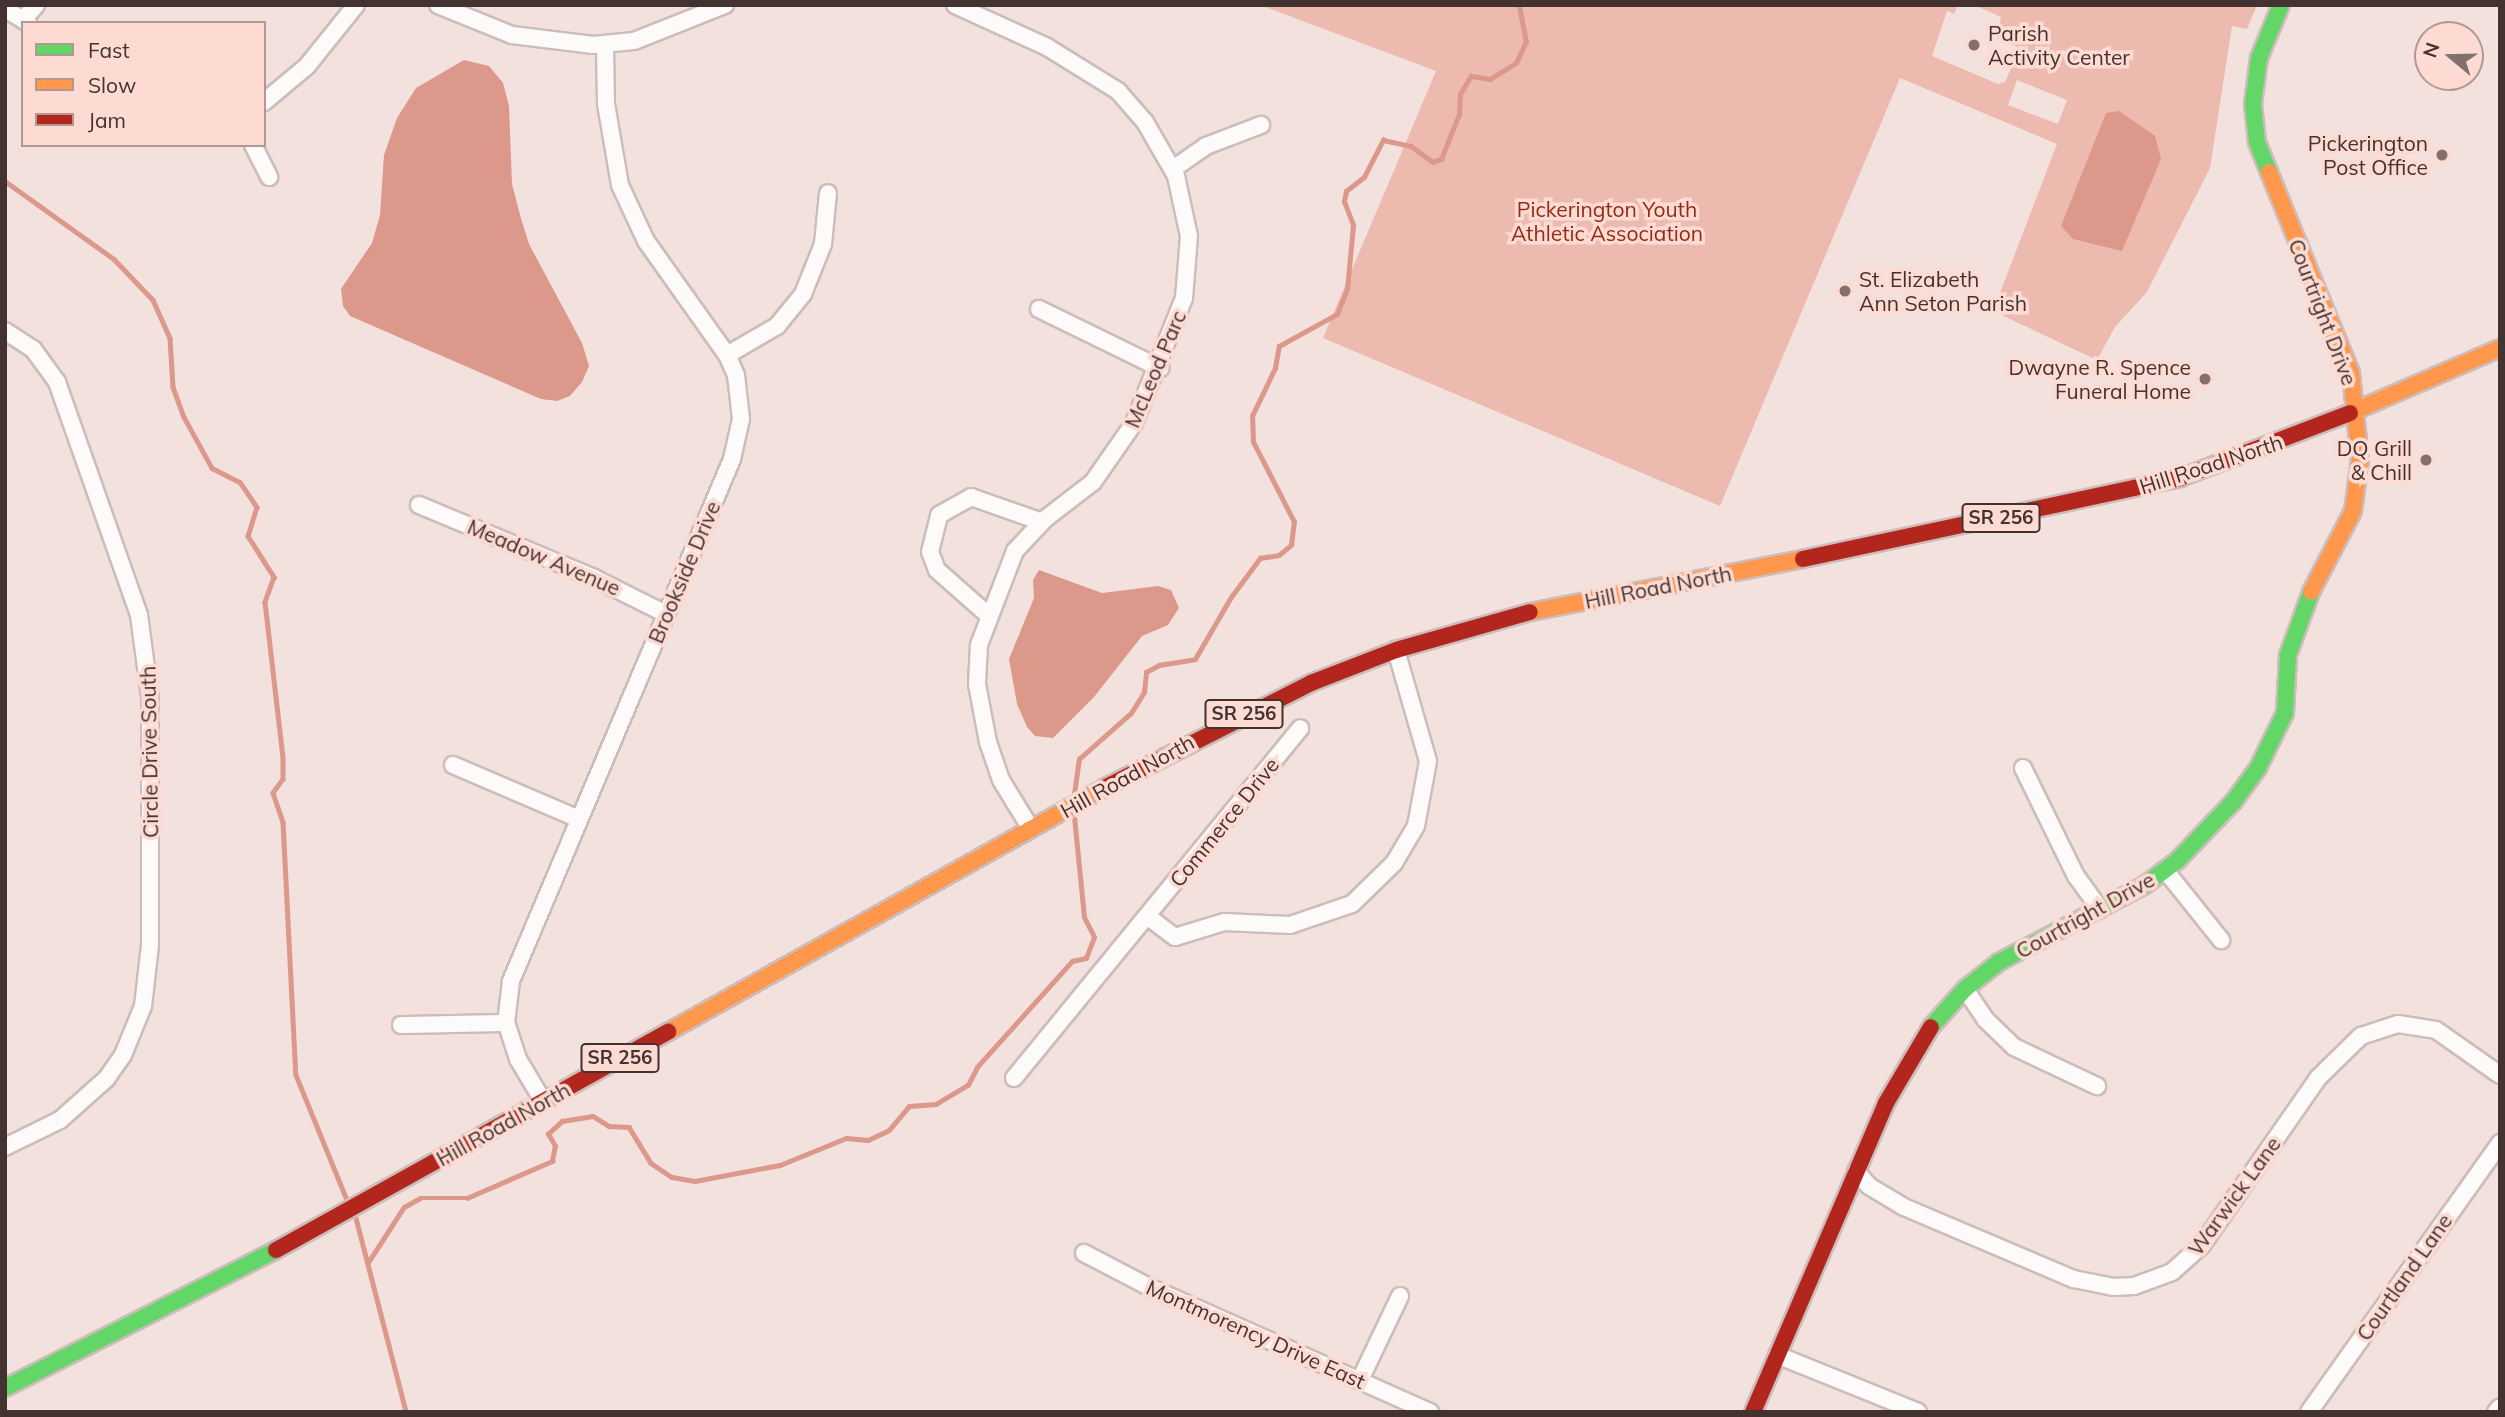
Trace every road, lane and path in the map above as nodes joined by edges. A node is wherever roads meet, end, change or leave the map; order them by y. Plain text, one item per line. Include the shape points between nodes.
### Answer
1 (36, 5) edge
2 (356, 5) edge
3 (438, 5) edge
4 (725, 5) edge
5 (955, 5) edge
6 (2281, 5) edge
7 (5, 9) edge
8 (26, 21) edge
9 (605, 44) junction
10 (266, 100) edge
11 (1261, 125) dead end
12 (254, 147) edge
13 (1173, 169) junction
14 (269, 177) dead end
15 (828, 193) dead end
16 (1039, 309) dead end
17 (5, 331) edge
18 (2500, 348) edge
19 (727, 355) junction
20 (1160, 368) junction
21 (2357, 410) junction
22 (419, 505) dead end
23 (1042, 522) junction
24 (666, 614) junction
25 (988, 615) junction
26 (1396, 650) junction
27 (1300, 727) dead end
28 (453, 765) dead end
29 (2023, 768) dead end
30 (579, 819) junction
31 (1031, 829) junction
32 (2165, 870) junction
33 (2100, 909) junction
34 (1147, 916) junction
35 (2221, 940) dead end
36 (1965, 989) junction
37 (506, 1023) junction
38 (401, 1025) dead end
39 (2500, 1074) edge
40 (1014, 1078) dead end
41 (2097, 1086) dead end
42 (543, 1101) junction
43 (2500, 1143) edge
44 (6, 1145) edge
45 (1856, 1171) junction
46 (1084, 1253) dead end
47 (1401, 1296) dead end
48 (1777, 1355) junction
49 (1360, 1380) junction
50 (5, 1388) edge
51 (2500, 1407) edge
52 (1430, 1412) edge
53 (1753, 1412) edge
54 (1918, 1412) edge
55 (2309, 1412) edge
56 (2497, 1412) edge

1 - 8 street
2 - 10 street via 307,66
3 - 9 street via 482,26 532,40
4 - 9 street via 634,41
5 - 13 street, McLeod Parc via 1047,47 1118,90 1145,122
6 - 21 main road, Courtright Drive via 2259,58 2253,104 2257,142 2351,373
7 - 8 street
9 - 19 street, Brookside Drive via 611,145 627,205 657,259
11 - 13 street via 1206,146
12 - 14 street
13 - 20 street, McLeod Parc via 1187,216 1189,257 1184,298
15 - 19 street via 823,244 803,294 777,326
16 - 20 street
17 - 44 street, Circle Drive South via 33,349 57,382 139,615 150,697 150,945 144,1006 123,1055 106,1079 77,1108
18 - 21 main road, Hill Road North / SR 256
19 - 24 street, Brookside Drive via 741,398 738,438
20 - 23 street, McLeod Parc via 1107,466 1078,496
21 - 26 main road, Hill Road North / SR 256 via 2238,459 2139,489 1661,590 1541,609
21 - 32 main road, Courtright Drive via 2360,460 2353,511 2313,588 2288,655 2286,713 2258,768 2234,801
22 - 24 street, Meadow Avenue via 594,578
23 - 25 street, McLeod Parc via 1015,551
23 - 25 street via 971,497 939,515 930,552 937,570
24 - 30 street, Brookside Drive
25 - 31 street, McLeod Parc via 977,664 983,719 1001,780
26 - 31 main road, Hill Road North / SR 256 via 1254,708
26 - 34 street via 1428,761 1416,826 1394,863 1352,904 1290,925 1224,922 1175,937
27 - 34 street, Commerce Drive
28 - 30 street
29 - 33 street via 2076,876
30 - 37 street, Brookside Drive via 518,963
31 - 42 main road, Hill Road North / SR 256
32 - 33 main road, Courtright Drive
32 - 35 street
33 - 36 main road, Courtright Drive via 1999,962
34 - 40 street, Commerce Drive
36 - 41 street via 1985,1020 2014,1047
36 - 45 main road, Courtright Drive via 1903,1066
37 - 38 street
37 - 42 street, Brookside Drive via 518,1059
39 - 45 street, Warwick Lane via 2453,1038 2417,1024 2398,1024 2361,1036 2318,1078 2202,1245 2172,1272 2134,1286 2074,1279 1904,1207 1877,1192
42 - 50 main road, Hill Road North / SR 256 via 162,1311
43 - 55 street, Courtland Lane
45 - 48 main road, Courtright Drive
46 - 49 street, Montmorency Drive East via 1149,1287
47 - 49 street
48 - 53 main road, Courtright Drive
48 - 54 street
49 - 52 street, Montmorency Drive East
51 - 56 street

